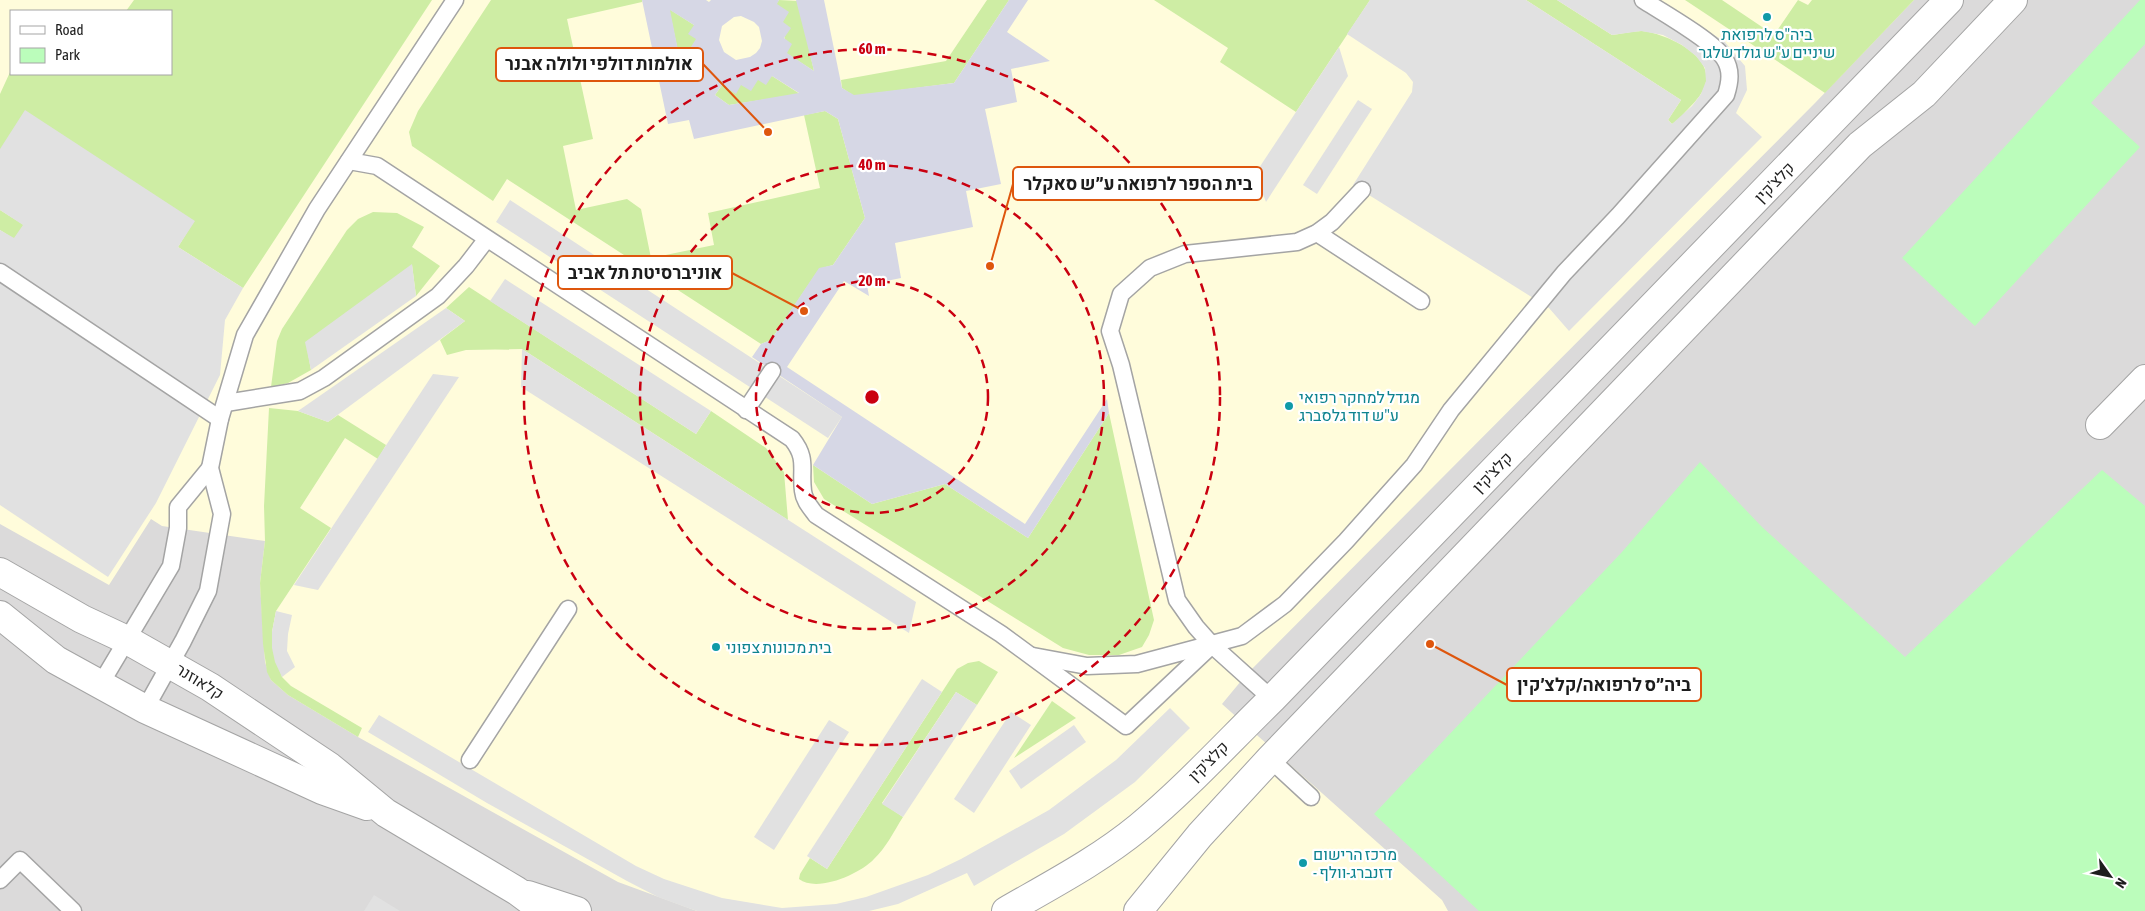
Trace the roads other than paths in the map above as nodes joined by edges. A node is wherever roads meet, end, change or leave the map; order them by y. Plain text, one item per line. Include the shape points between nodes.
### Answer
1 (455, 0) edge
2 (1643, 0) edge
3 (1949, 0) edge
4 (2013, 0) edge
5 (349, 161) junction
6 (1362, 190) dead end
7 (1317, 233) junction
8 (486, 240) junction
9 (0, 272) edge
10 (1421, 301) dead end
11 (772, 371) dead end
12 (2145, 379) edge
13 (226, 404) junction
14 (746, 410) junction
15 (220, 419) junction
16 (2100, 425) dead end
17 (210, 468) junction
18 (0, 572) edge
19 (568, 609) dead end
20 (0, 615) edge
21 (127, 640) junction
22 (1212, 645) junction
23 (1031, 655) junction
24 (171, 663) junction
25 (100, 685) junction
26 (1272, 699) junction
27 (145, 709) junction
28 (1270, 759) junction
29 (470, 760) dead end
30 (1311, 797) dead end
31 (386, 813) junction
32 (0, 880) edge
33 (517, 891) junction
34 (72, 911) edge
35 (544, 911) edge
36 (576, 911) edge
37 (1006, 911) edge
38 (1138, 911) edge

1 - 5 lane
2 - 22 lane via 1705,40 1724,58 1731,79 1726,95 1564,273 1451,410 1414,466 1346,541 1284,604 1242,636
3 - 26 street, קלצ'קין
4 - 28 street via 1924,94 1860,145
5 - 8 lane via 376,166
5 - 13 lane via 317,208 245,335
6 - 7 lane
7 - 10 lane
7 - 22 lane via 1297,242 1185,254 1150,268 1121,294 1110,332 1121,365 1177,600
8 - 13 lane via 438,296 324,378 300,391
8 - 14 lane
9 - 15 lane
11 - 14 lane
12 - 16 street
13 - 15 lane
14 - 23 lane via 792,439 801,450 803,491 816,515
15 - 17 lane
17 - 21 lane via 178,507 171,566
17 - 24 lane via 222,514 208,591
18 - 21 street, קלאוזנר via 82,619
19 - 29 lane
20 - 25 street, קלאוזנר via 56,660
21 - 24 street, קלאוזנר
21 - 25 lane
22 - 23 lane via 1137,664 1086,666
22 - 23 lane via 1126,726
22 - 26 lane
24 - 27 lane
24 - 31 street, קלאוזנר via 330,768
25 - 27 street, קלאוזנר
26 - 37 street, קלצ'קין via 1139,828 1093,860
27 - 31 street, קלאוזנר via 322,790
28 - 30 lane
28 - 38 street via 1200,835
31 - 33 street, קלאוזנר
32 - 34 lane via 20,860
33 - 35 street, קלאוזנר
33 - 36 street, קלאוזנר

